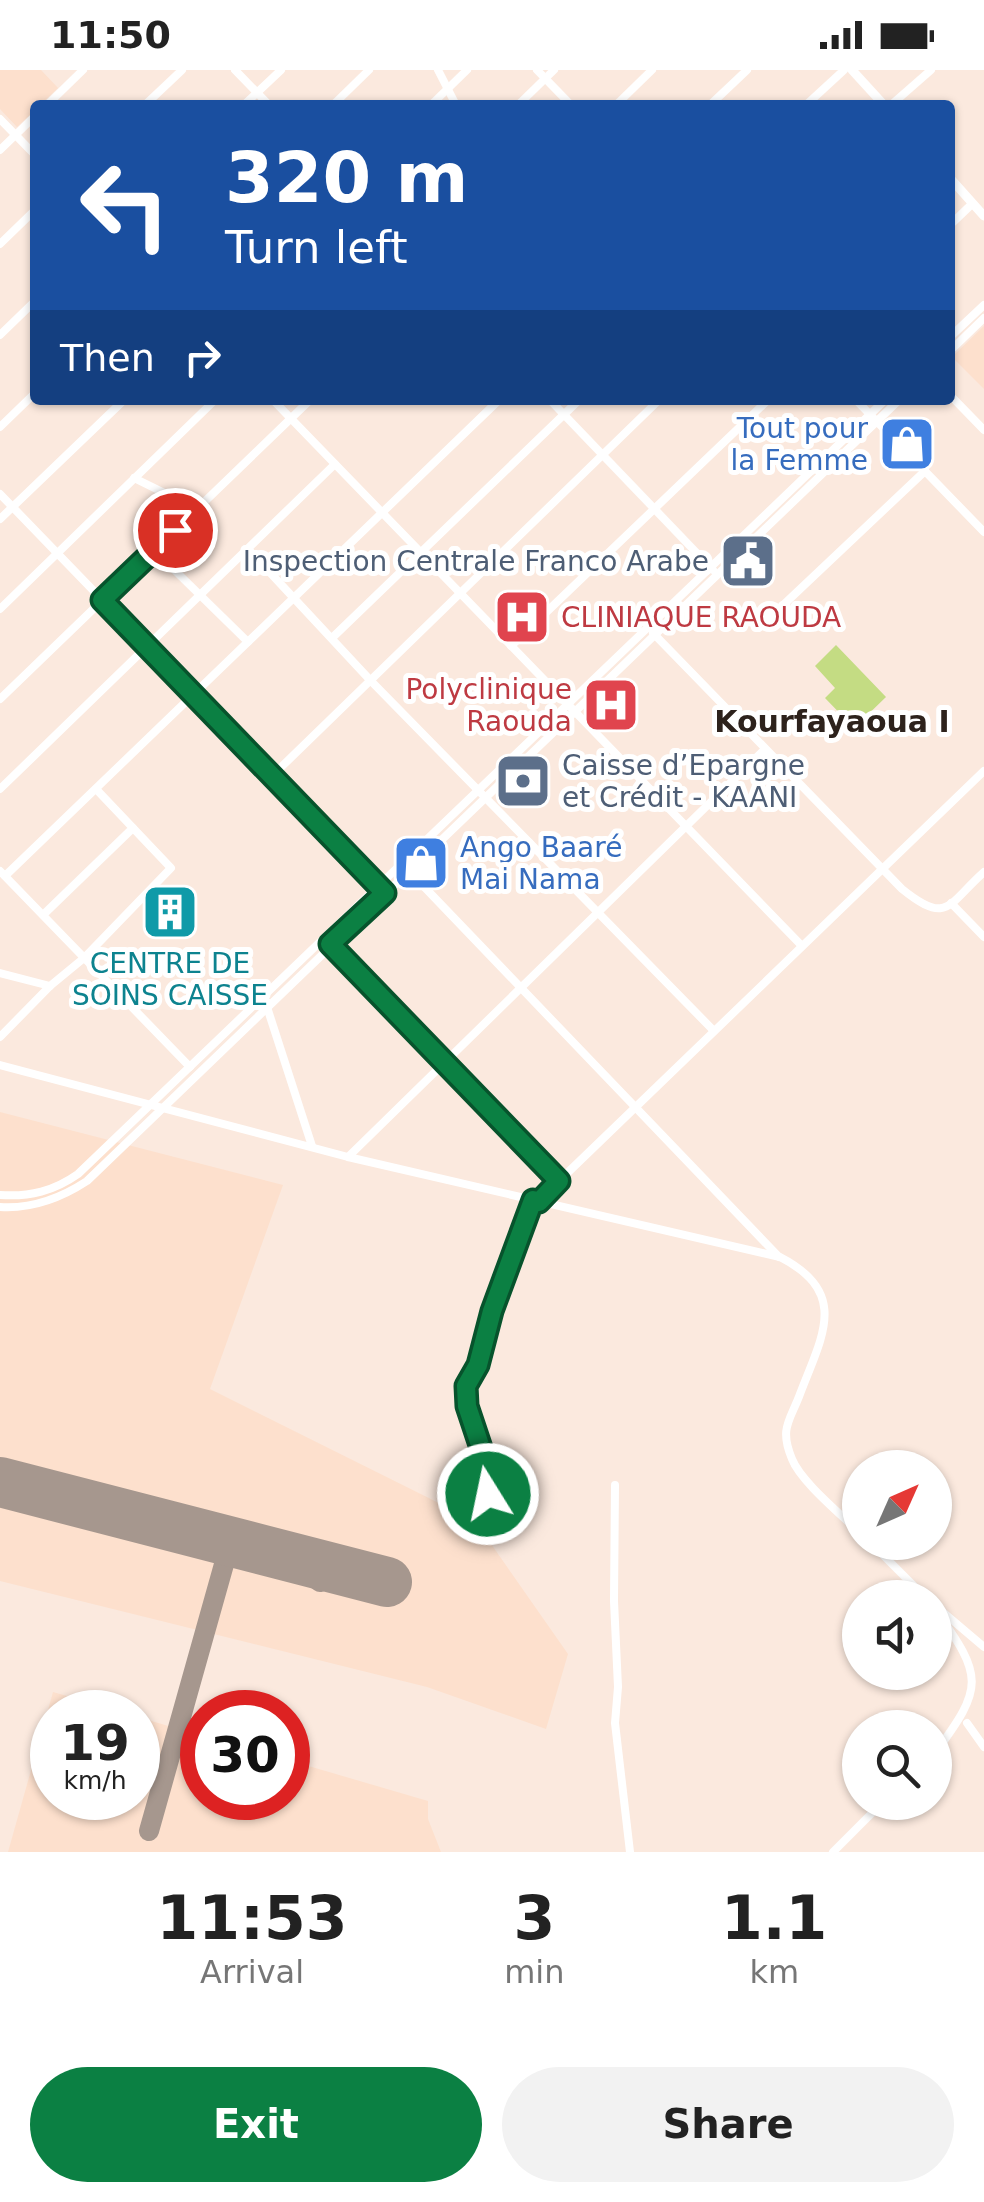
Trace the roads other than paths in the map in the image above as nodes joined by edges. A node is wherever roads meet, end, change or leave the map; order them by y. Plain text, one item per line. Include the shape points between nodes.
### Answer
1 (83, 70) edge
2 (182, 70) edge
3 (235, 70) edge
4 (280, 70) edge
5 (369, 70) edge
6 (438, 70) edge
7 (468, 70) edge
8 (537, 70) edge
9 (554, 70) edge
10 (652, 70) edge
11 (747, 70) edge
12 (844, 70) edge
13 (852, 70) edge
14 (932, 70) edge
15 (545, 78) junction
16 (448, 88) junction
17 (257, 93) junction
18 (52, 100) edge
19 (150, 100) edge
20 (249, 100) edge
21 (264, 100) edge
22 (338, 100) edge
23 (436, 100) edge
24 (454, 100) edge
25 (523, 100) edge
26 (565, 100) edge
27 (621, 100) edge
28 (715, 100) edge
29 (811, 100) edge
30 (883, 100) edge
31 (894, 100) edge
32 (0, 119) edge
33 (30, 121) edge
34 (16, 135) junction
35 (0, 150) edge
36 (30, 150) edge
37 (955, 184) edge
38 (972, 204) junction
39 (30, 215) edge
40 (984, 216) edge
41 (955, 220) edge
42 (0, 244) edge
43 (984, 305) edge
44 (30, 306) edge
45 (984, 318) edge
46 (955, 333) edge
47 (0, 335) edge
48 (955, 346) edge
49 (30, 398) edge
50 (955, 400) edge
51 (119, 405) edge
52 (209, 405) edge
53 (278, 405) edge
54 (304, 405) edge
55 (494, 405) edge
56 (555, 405) edge
57 (573, 405) edge
58 (654, 405) edge
59 (763, 405) edge
60 (861, 405) edge
61 (882, 405) edge
62 (892, 405) edge
63 (564, 414) junction
64 (290, 418) junction
65 (873, 418) junction
66 (0, 426) edge
67 (984, 430) edge
68 (603, 454) junction
69 (335, 464) junction
70 (924, 471) junction
71 (134, 478) junction
72 (0, 494) edge
73 (13, 507) junction
74 (654, 508) junction
75 (197, 509) junction
76 (382, 513) junction
77 (0, 520) edge
78 (984, 532) edge
79 (248, 549) junction
80 (154, 550) junction
81 (57, 553) junction
82 (422, 554) junction
83 (714, 571) junction
84 (460, 594) junction
85 (201, 596) junction
86 (295, 597) junction
87 (102, 600) junction
88 (0, 609) edge
89 (762, 624) dead end
90 (651, 632) junction
91 (332, 638) junction
92 (248, 642) junction
93 (511, 646) junction
94 (148, 647) junction
95 (371, 681) junction
96 (194, 694) junction
97 (0, 699) edge
98 (571, 708) junction
99 (765, 749) junction
100 (984, 771) edge
101 (272, 776) junction
102 (96, 788) junction
103 (0, 789) edge
104 (482, 793) junction
105 (687, 827) junction
106 (133, 828) junction
107 (405, 867) junction
108 (884, 867) junction
109 (984, 872) edge
110 (2, 873) edge
111 (378, 885) junction
112 (385, 893) junction
113 (951, 903) junction
114 (598, 914) junction
115 (42, 915) junction
116 (323, 936) junction
117 (984, 937) edge
118 (330, 944) junction
119 (802, 946) junction
120 (84, 958) junction
121 (0, 973) edge
122 (50, 986) junction
123 (522, 988) junction
124 (264, 995) junction
125 (267, 1007) junction
126 (714, 1031) junction
127 (0, 1037) edge
128 (446, 1062) junction
129 (0, 1065) edge
130 (189, 1066) junction
131 (196, 1074) junction
132 (150, 1105) junction
133 (636, 1107) junction
134 (162, 1108) junction
135 (312, 1146) junction
136 (348, 1157) junction
137 (559, 1181) junction
138 (0, 1195) edge
139 (536, 1201) junction
140 (0, 1207) edge
141 (780, 1258) junction
142 (615, 1485) dead end
143 (842, 1514) edge
144 (474, 1519) dead end
145 (888, 1560) edge
146 (908, 1580) edge
147 (952, 1621) edge
148 (952, 1631) edge
149 (984, 1647) edge
150 (967, 1724) junction
151 (952, 1738) edge
152 (984, 1747) edge
153 (865, 1820) edge
154 (630, 1852) edge
155 (833, 1852) edge

1 - 18 street
2 - 19 street
3 - 17 street
4 - 17 street
5 - 22 street
6 - 16 street
7 - 16 street
8 - 15 street
9 - 15 street
10 - 27 street
11 - 28 street
12 - 29 street
13 - 30 main road
14 - 31 street
15 - 25 street
15 - 26 street
16 - 23 street
16 - 24 street
17 - 20 street
17 - 21 street
32 - 34 street
33 - 34 street
34 - 35 street
34 - 36 street
37 - 38 main road
38 - 40 main road
38 - 41 street
39 - 42 street
43 - 46 street
44 - 47 street
45 - 48 street
49 - 66 street
50 - 67 street
51 - 73 street
52 - 71 street
53 - 64 street
54 - 64 street
55 - 76 street
56 - 63 street
57 - 63 street
58 - 68 street
59 - 74 street
60 - 65 street
61 - 65 street
62 - 65 street
63 - 68 street
63 - 82 street
64 - 69 street
64 - 75 street
65 - 70 street
65 - 83 street
68 - 74 street
68 - 84 street
69 - 76 street
69 - 79 street
70 - 78 street
70 - 89 street
71 - 75 street
71 - 81 street
72 - 73 street
73 - 77 street
73 - 81 street
74 - 83 street
74 - 93 street
75 - 80 street
76 - 82 street
76 - 86 street
79 - 85 street
79 - 86 street
80 - 85 street
80 - 87 street
81 - 87 street
81 - 88 street
82 - 84 street
82 - 91 street
83 - 90 street
84 - 93 street
84 - 95 street
85 - 92 street
85 - 94 street
86 - 91 street
86 - 92 street
87 - 94 street
87 - 97 street
90 - 98 street
90 - 99 street
91 - 95 street
92 - 96 street
93 - 98 street
94 - 96 street
94 - 103 street
95 - 101 street
95 - 104 street
96 - 101 street
96 - 102 street
98 - 104 street
98 - 105 street
99 - 105 street
99 - 108 street
100 - 108 street
101 - 111 street
102 - 106 street
102 - 110 street
104 - 107 street
104 - 114 street
105 - 114 street
105 - 119 street
106 - 115 street
106 - 120 street via 172,868
107 - 111 street
107 - 112 street
107 - 123 street
108 - 113 street via 922,904 935,910
108 - 119 street
109 - 113 street
110 - 115 street
111 - 112 street
111 - 116 street
112 - 118 street
113 - 117 street
114 - 123 street
114 - 126 street
115 - 120 street
116 - 118 street
116 - 124 street
118 - 125 street
118 - 128 street
119 - 126 street
120 - 122 street
120 - 130 street
121 - 122 street
122 - 127 street
123 - 128 street
123 - 133 street
124 - 125 street
124 - 130 street
125 - 131 street
125 - 135 street
126 - 133 street
128 - 136 street
128 - 137 street
129 - 132 street
130 - 131 street
130 - 132 street
131 - 134 street
132 - 134 street
132 - 138 street via 64,1184
133 - 137 street
133 - 141 street
134 - 135 street
134 - 140 street via 72,1191
135 - 136 street
136 - 139 street
137 - 139 street
139 - 141 street
139 - 144 street via 466,1386 490,1475
141 - 143 street via 812,1277 827,1311 786,1418 792,1460
142 - 154 street via 615,1723
145 - 146 street
147 - 149 street
148 - 150 street via 981,1675
150 - 151 street
150 - 152 street
153 - 155 street

